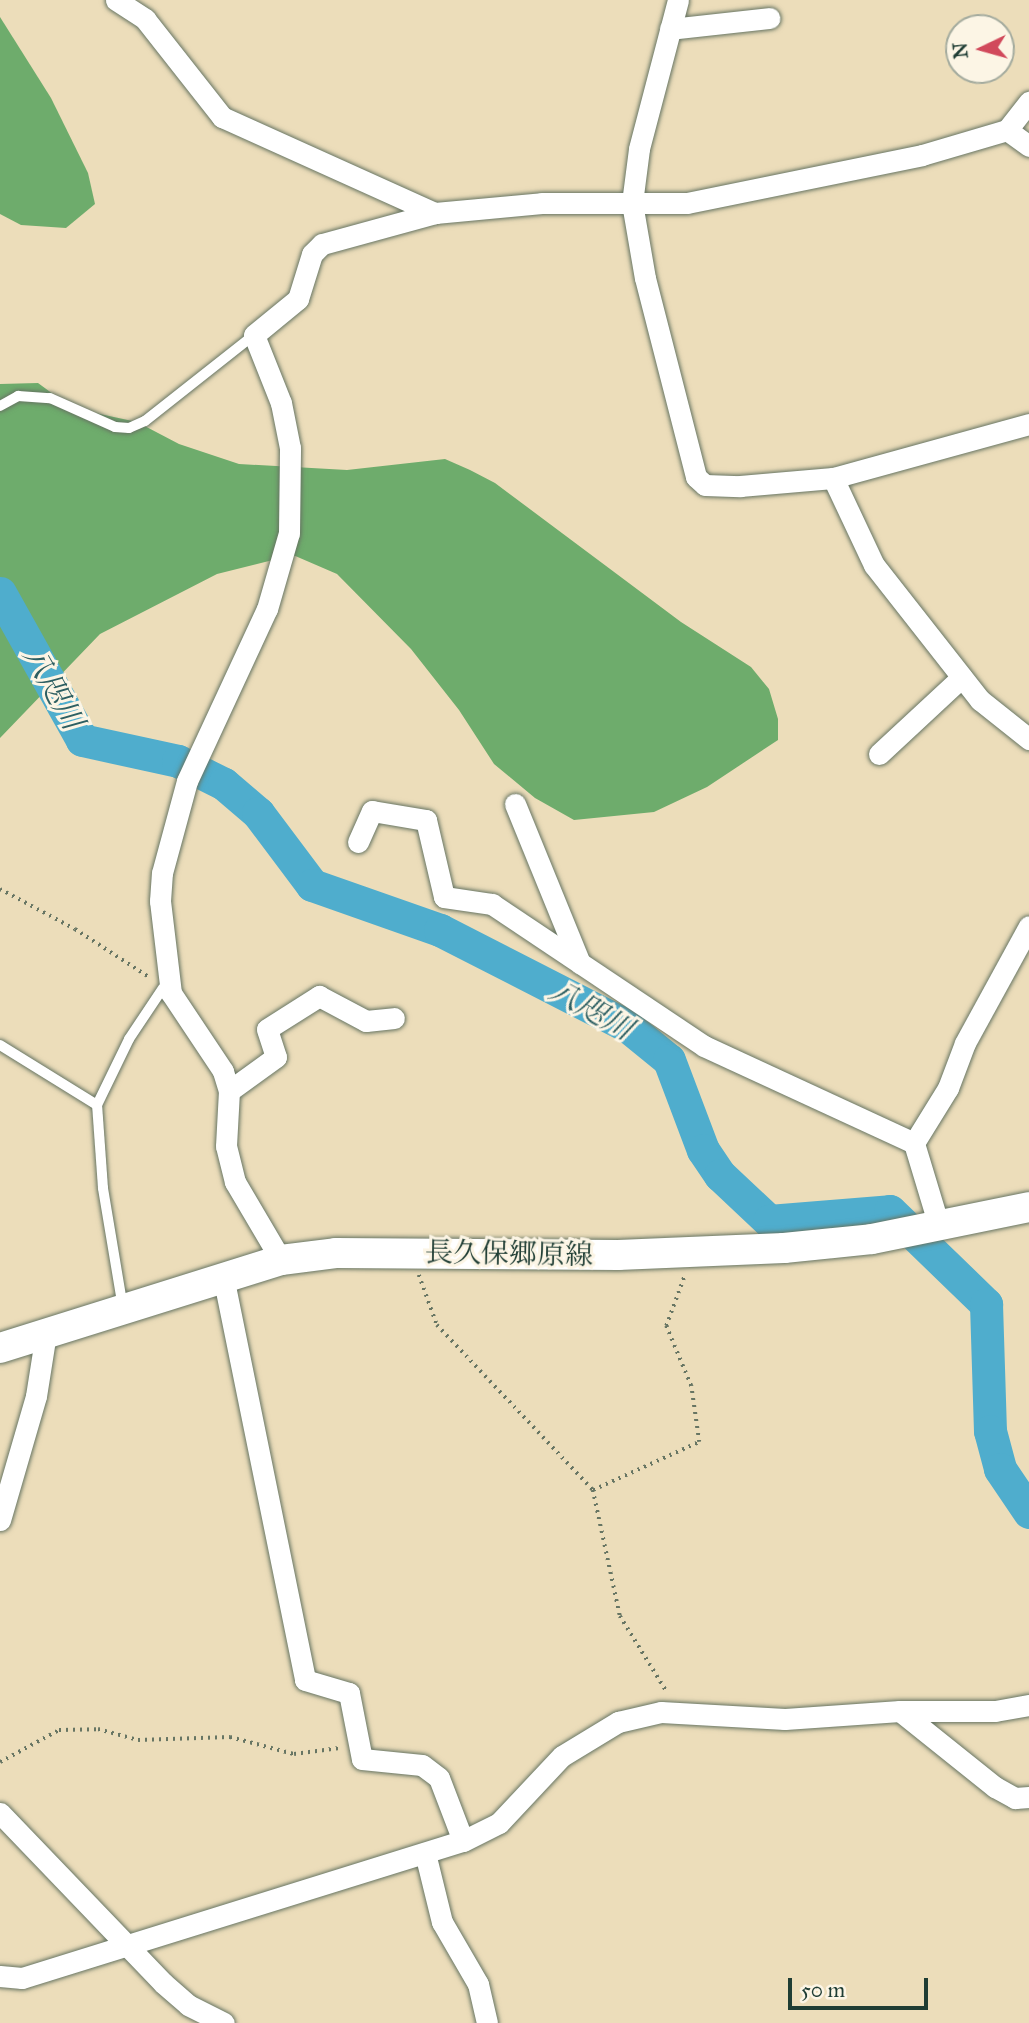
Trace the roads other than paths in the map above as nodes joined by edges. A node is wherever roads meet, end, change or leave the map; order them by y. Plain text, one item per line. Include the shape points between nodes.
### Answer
1 (116, 0) edge
2 (678, 0) edge
3 (769, 18) dead end
4 (670, 29) junction
5 (1029, 102) edge
6 (1007, 130) junction
7 (1029, 146) edge
8 (632, 203) junction
9 (435, 213) junction
10 (254, 335) junction
11 (0, 406) edge
12 (1029, 424) edge
13 (833, 478) junction
14 (962, 677) junction
15 (1029, 739) edge
16 (879, 754) dead end
17 (515, 804) dead end
18 (358, 842) dead end
19 (1029, 926) edge
20 (580, 963) junction
21 (163, 988) road end
22 (394, 1018) dead end
23 (0, 1045) edge
24 (229, 1091) junction
25 (97, 1105) junction
26 (914, 1143) junction
27 (1029, 1207) edge
28 (939, 1226) junction
29 (281, 1260) junction
30 (223, 1276) junction
31 (123, 1308) junction
32 (46, 1333) junction
33 (0, 1348) edge
34 (0, 1520) edge
35 (1029, 1705) edge
36 (900, 1712) junction
37 (1029, 1797) edge
38 (0, 1813) edge
39 (463, 1841) junction
40 (425, 1853) junction
41 (128, 1943) junction
42 (0, 1976) edge
43 (224, 2023) edge
44 (487, 2023) edge

1 - 9 street via 145,19 222,117
2 - 4 street
3 - 4 street
4 - 8 street via 639,149
5 - 6 street
6 - 7 street
6 - 8 street via 922,155 700,200
8 - 9 street via 542,203
8 - 13 street via 645,278 696,477 705,485 740,486
9 - 10 street via 322,244 312,254 298,299
10 - 11 lane via 130,428 115,427 50,398 18,396
10 - 24 street via 281,403 290,448 289,533 267,608 187,781 162,873 164,943 172,993 223,1071
12 - 13 street
13 - 14 street via 874,565
14 - 15 street via 980,700
14 - 16 street
17 - 20 street
18 - 20 street via 372,811 426,820 443,897 492,904
19 - 26 street via 965,1043 948,1088
20 - 26 street via 704,1046
21 - 25 lane via 129,1039
22 - 24 street via 366,1021 319,996 267,1029 276,1057
23 - 25 lane
24 - 29 street via 226,1146 235,1182
25 - 31 lane via 103,1188
26 - 28 street
27 - 28 main road, 長久保郷原線
28 - 29 main road, 長久保郷原線 via 872,1239 693,1252 336,1253
29 - 30 main road, 長久保郷原線
30 - 31 main road, 長久保郷原線
30 - 39 street via 305,1680 349,1693 362,1759 422,1765 439,1778
31 - 32 main road, 長久保郷原線
32 - 33 main road, 長久保郷原線
32 - 34 street via 36,1396
35 - 36 street via 995,1711
36 - 37 street via 995,1787 1015,1798
36 - 39 street via 785,1719 661,1712 618,1722 562,1756 499,1823
38 - 41 street
39 - 40 street
40 - 41 street
40 - 44 street via 442,1922 478,1984
41 - 42 street via 22,1978
41 - 43 street via 188,2005

